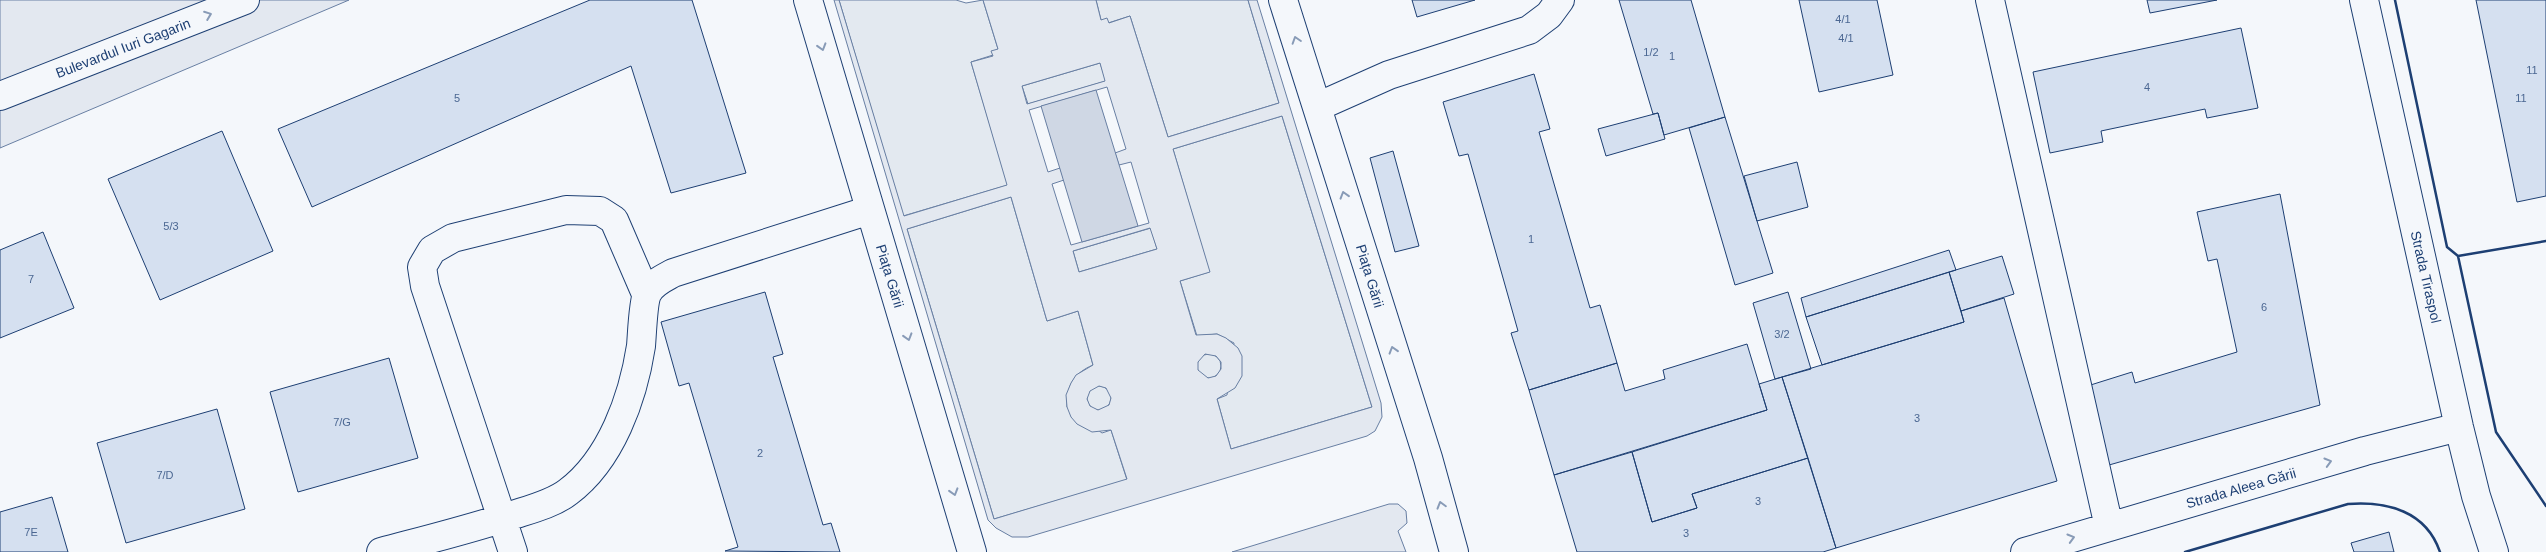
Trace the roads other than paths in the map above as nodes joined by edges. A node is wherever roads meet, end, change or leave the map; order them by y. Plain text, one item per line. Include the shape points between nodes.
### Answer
1 (246, 0) edge
2 (808, 0) edge
3 (1283, 0) edge
4 (1560, 0) edge
5 (1990, 0) edge
6 (2364, 0) edge
7 (0, 96) edge
8 (1317, 107) junction
9 (870, 210) junction
10 (646, 294) junction
11 (2459, 428) junction
12 (503, 518) junction
13 (2109, 527) junction
14 (381, 552) edge
15 (513, 552) edge
16 (972, 552) edge
17 (1454, 552) edge
18 (2025, 552) edge
19 (2494, 552) edge

7 -> 1 street, Bulevardul Iuri Gagarin
2 -> 9 street, Piața Gării
8 -> 3 street, Piața Gării
4 - 8 street via 1549,15 1529,30 1389,75
5 - 13 street
6 - 11 street, Strada Tiraspol
17 -> 8 street, Piața Gării via 1428,458
9 - 10 street via 673,273 657,282
9 -> 16 street, Piața Gării
10 - 12 street via 640,349 625,408 593,467 567,493
10 - 12 street via 614,220 600,211 566,210 453,238 432,250 422,267 425,286
13 -> 11 street, Strada Aleea Gării via 2365,451
11 - 19 street, Strada Tiraspol
12 - 14 street
12 - 15 street
18 -> 13 street, Strada Aleea Gării

